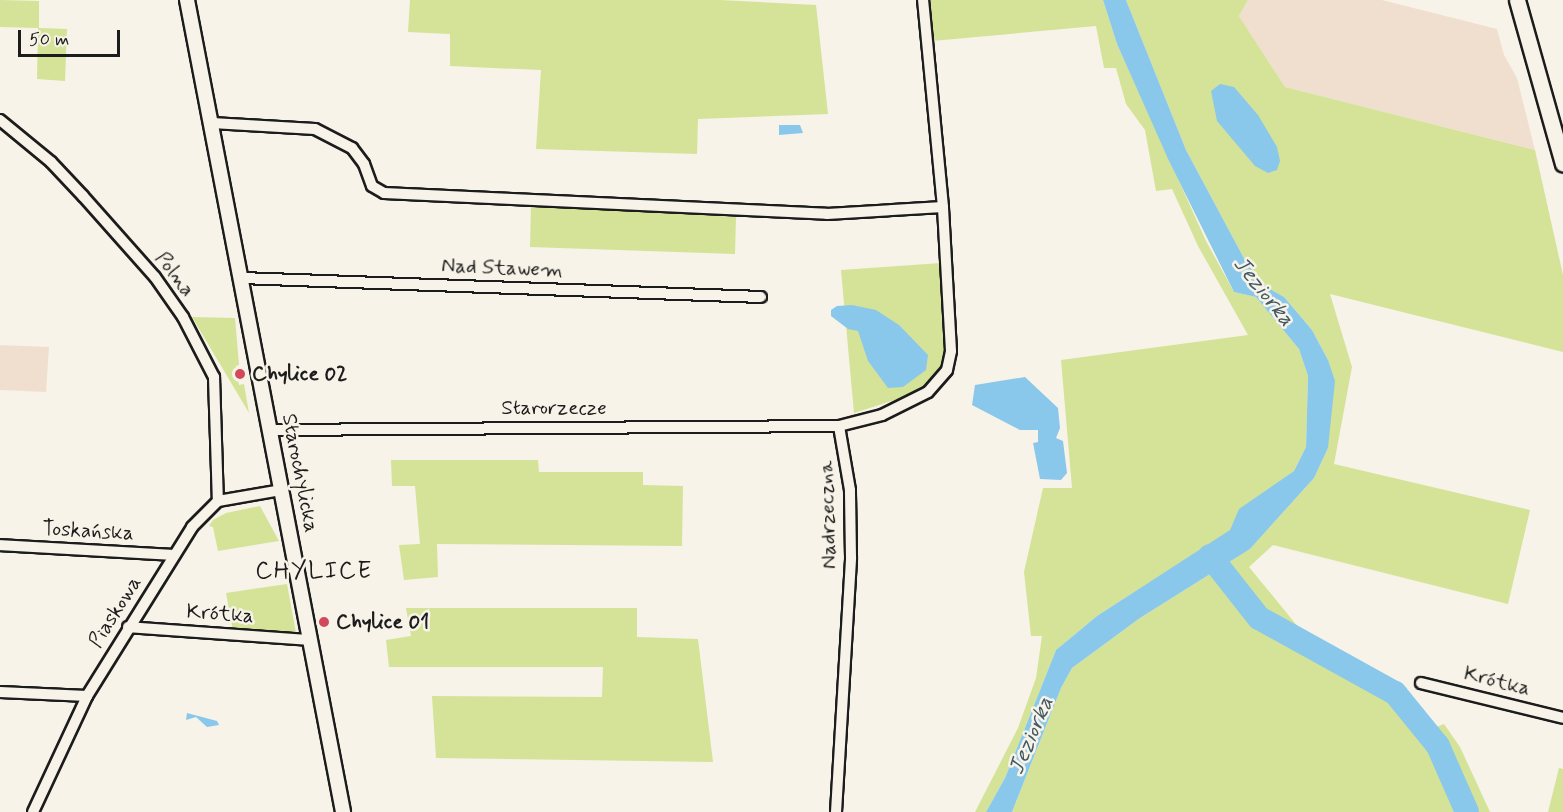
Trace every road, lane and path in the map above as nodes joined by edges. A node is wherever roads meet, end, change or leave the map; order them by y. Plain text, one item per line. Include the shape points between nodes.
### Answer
1 (187, 0) edge
2 (923, 0) edge
3 (1517, 0) edge
4 (0, 120) edge
5 (212, 123) junction
6 (1563, 164) edge
7 (943, 207) junction
8 (241, 278) junction
9 (761, 297) dead end
10 (838, 426) junction
11 (270, 430) junction
12 (282, 490) junction
13 (218, 501) junction
14 (0, 545) edge
15 (174, 555) junction
16 (128, 627) junction
17 (310, 640) junction
18 (1421, 682) dead end
19 (0, 692) edge
20 (87, 696) junction
21 (1563, 718) edge
22 (33, 812) edge
23 (343, 812) edge
24 (836, 812) edge

1 - 5 street, Starochylicka
2 - 7 street
3 - 6 main road
4 - 13 street, Polna via 51,162 83,196 155,278 183,317 214,377
5 - 7 street via 315,129 352,148 364,164 372,186 384,193 827,214
5 - 8 street, Starochylicka
7 - 10 street via 951,351 947,370 928,392 914,400 882,415
8 - 9 street, Nad Stawem
8 - 11 street, Starochylicka
10 - 11 street, Starorzecze
10 - 24 street, Nadrzeczna via 850,490 851,557
11 - 12 street, Starochylicka
12 - 13 street
12 - 17 street, Starochylicka
13 - 15 street, Piaskowa via 198,519
14 - 15 street, Toskańska
15 - 16 street, Piaskowa
16 - 17 street, Krótka
16 - 20 street, Piaskowa
17 - 23 street, Starochylicka
18 - 21 street, Krótka
19 - 20 street
20 - 22 street, Piaskowa

